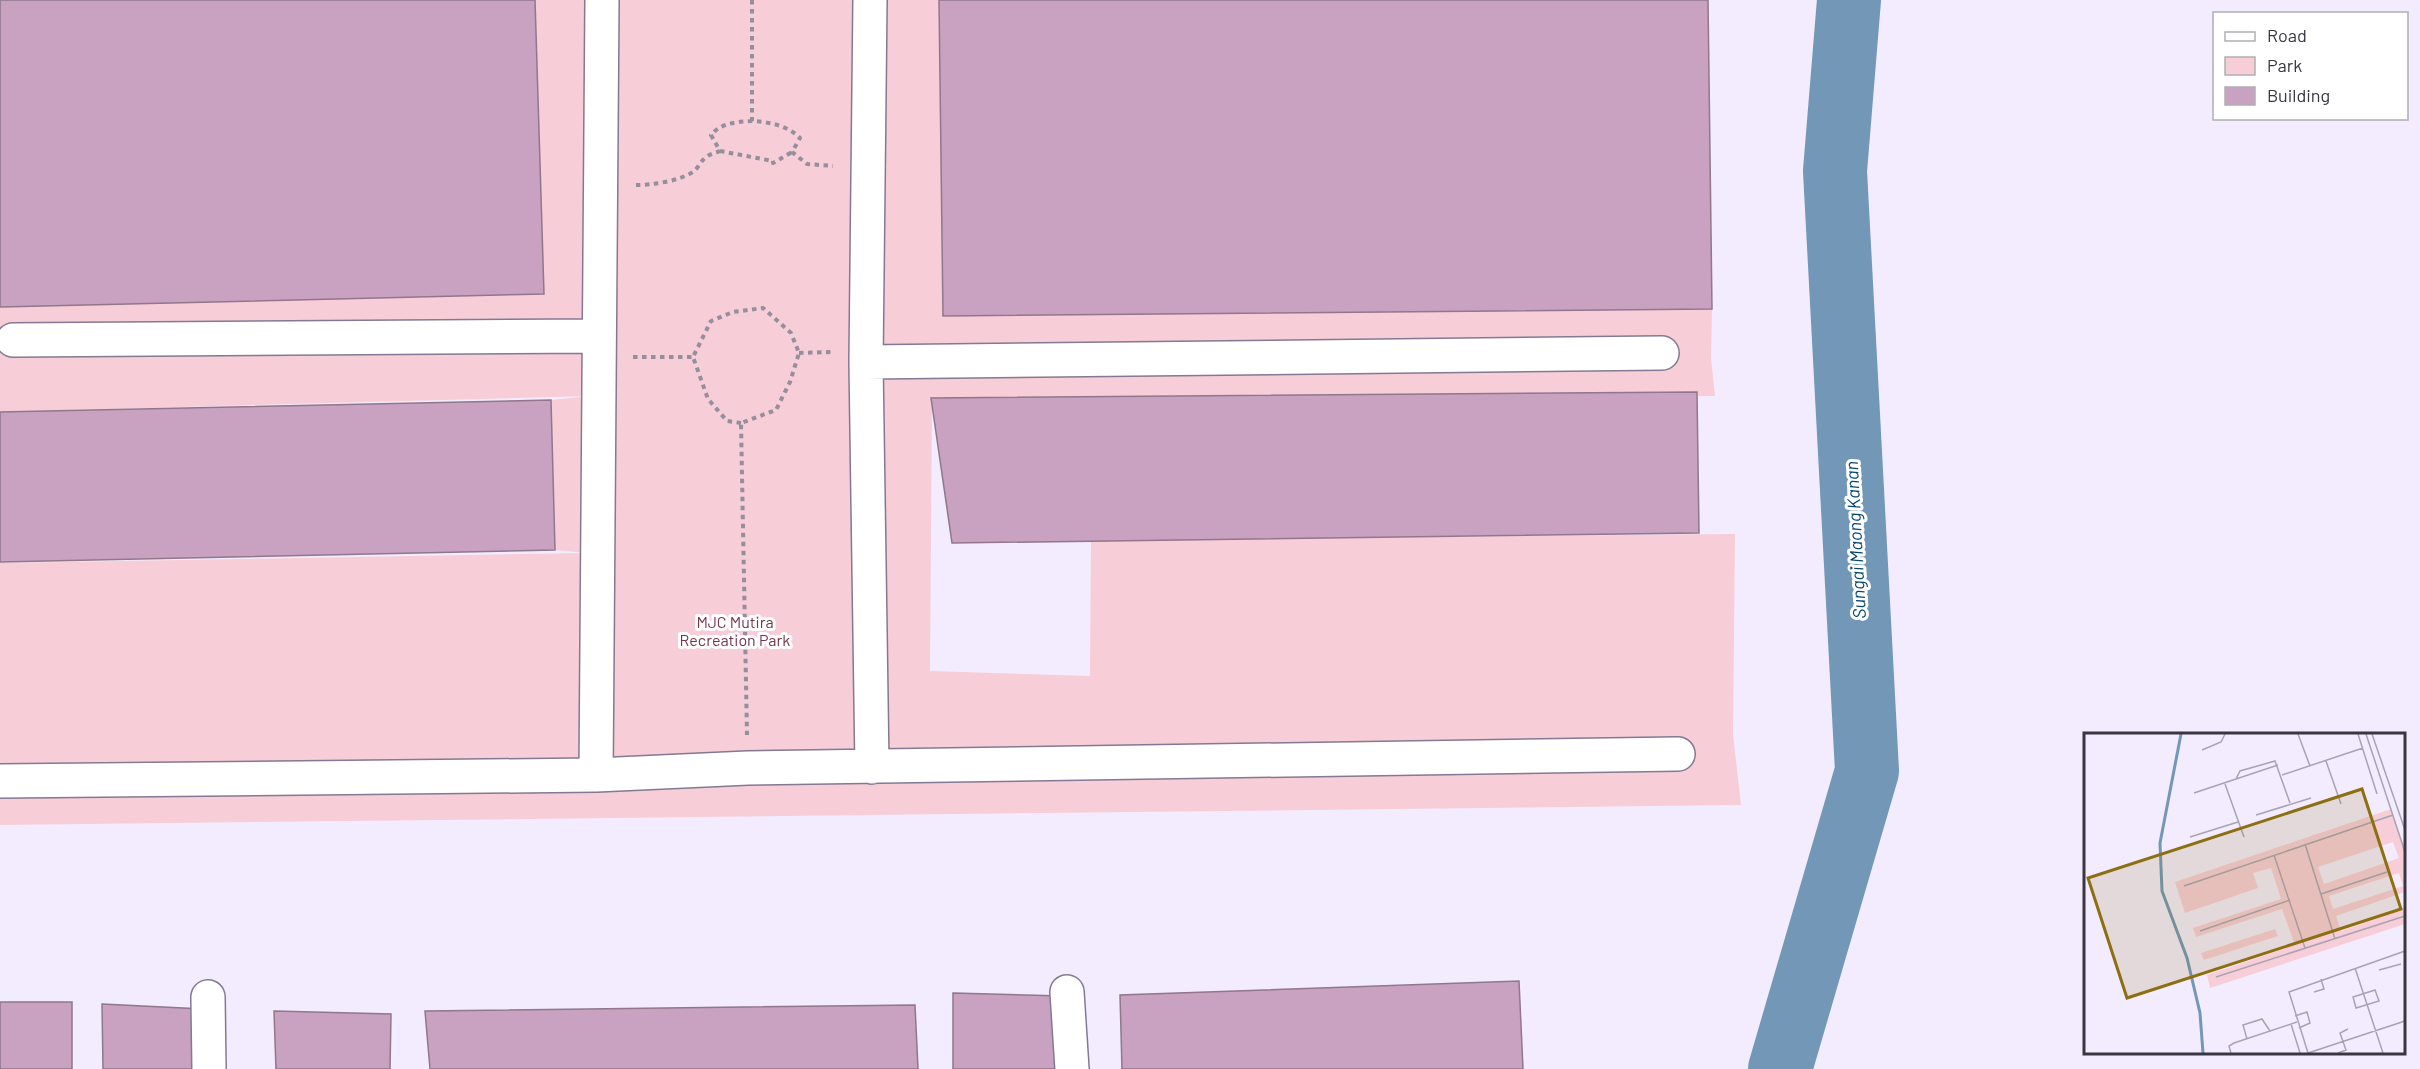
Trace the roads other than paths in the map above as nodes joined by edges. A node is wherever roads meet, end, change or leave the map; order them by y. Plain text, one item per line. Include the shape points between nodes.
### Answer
1 (602, 0) edge
2 (870, 0) edge
3 (13, 340) dead end
4 (599, 347) junction
5 (1662, 353) dead end
6 (867, 362) junction
7 (1678, 754) dead end
8 (872, 767) junction
9 (596, 775) junction
10 (0, 781) edge
11 (1067, 992) dead end
12 (208, 997) dead end
13 (209, 1069) edge
14 (1072, 1069) edge

1 - 4 street
2 - 6 street
3 - 4 street
4 - 9 street
5 - 6 street
6 - 8 street
7 - 8 street
8 - 9 street
9 - 10 street
11 - 14 street
12 - 13 street

